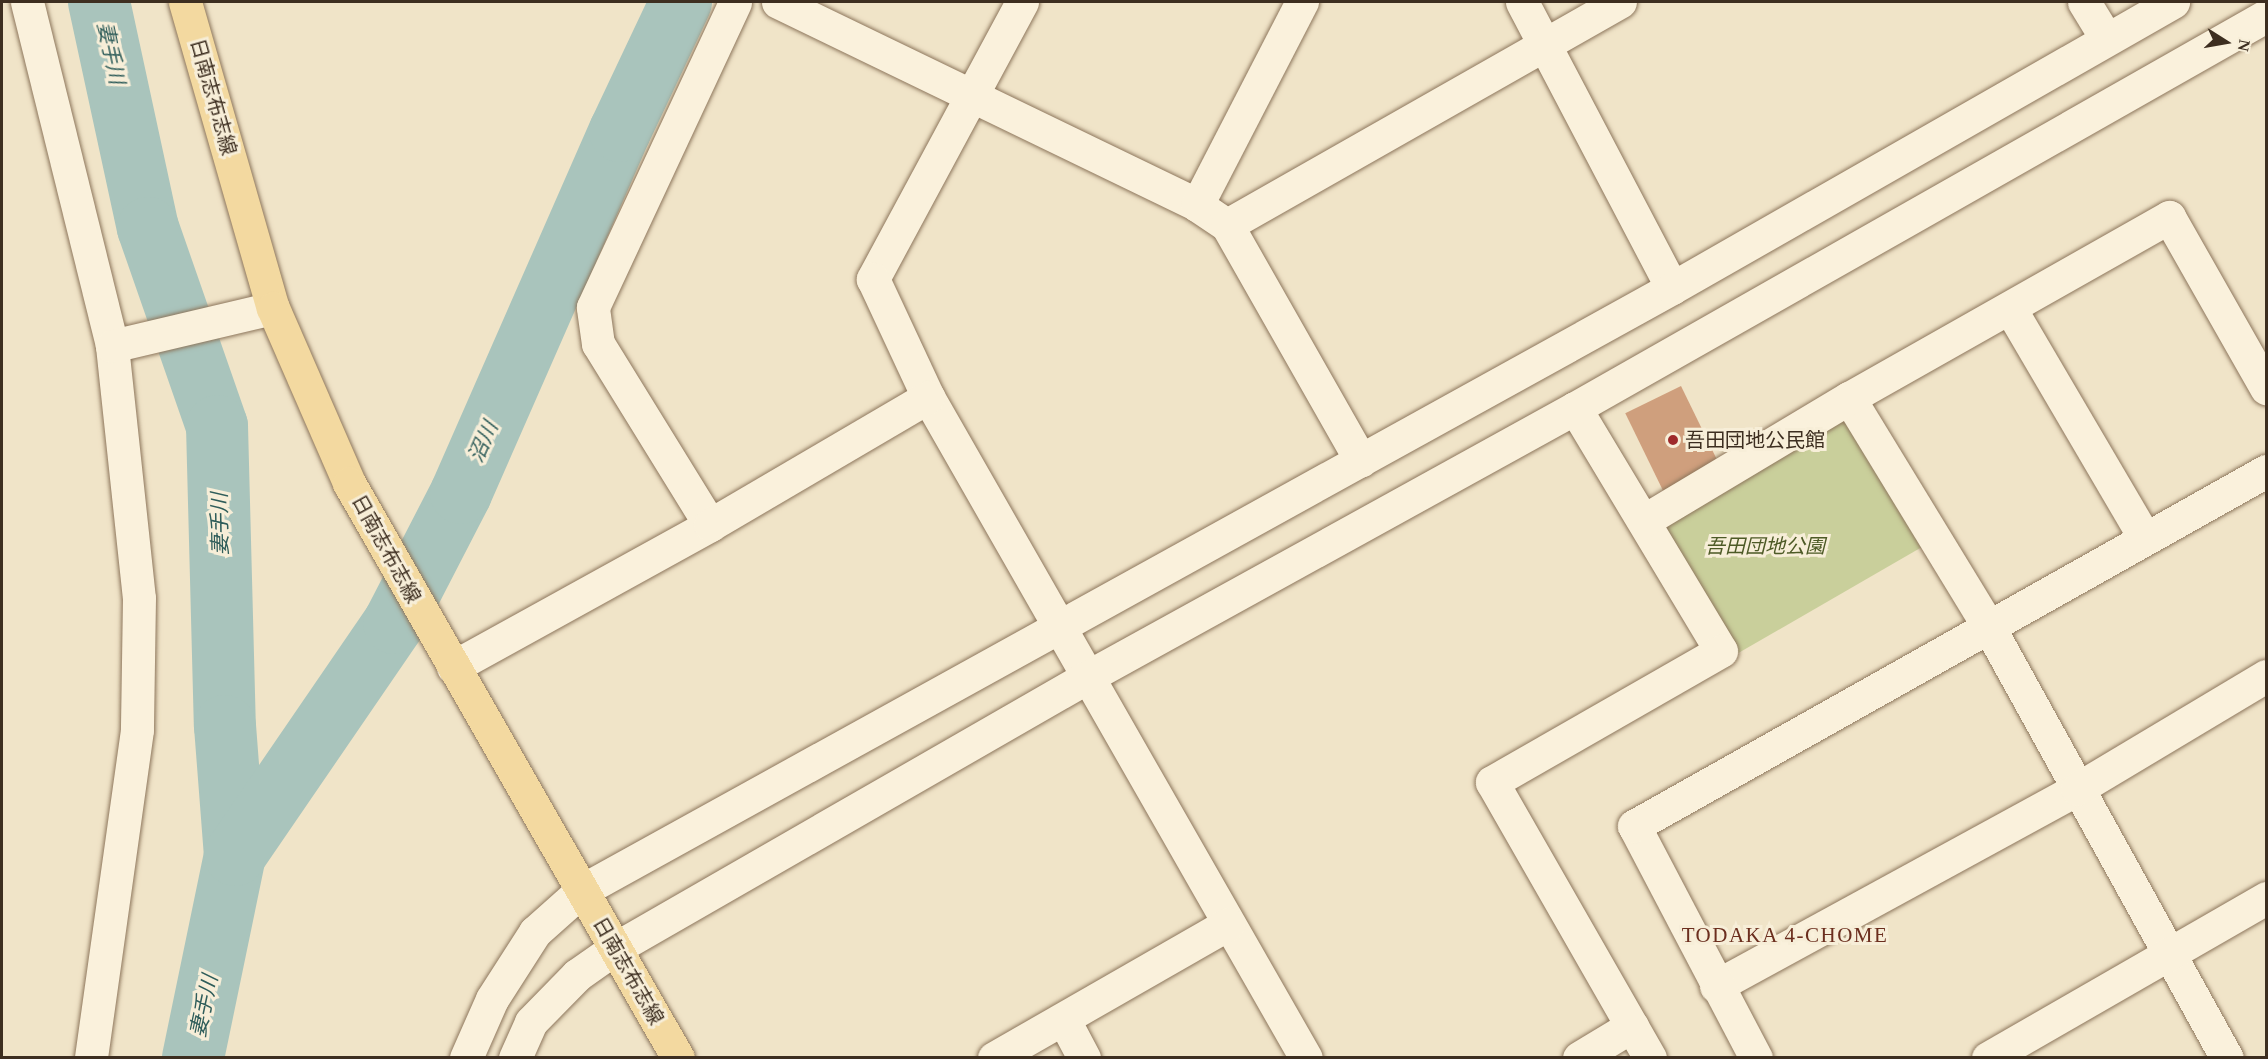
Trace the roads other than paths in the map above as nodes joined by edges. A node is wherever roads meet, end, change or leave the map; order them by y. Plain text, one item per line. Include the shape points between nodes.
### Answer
1 (27, 2) edge
2 (185, 2) edge
3 (735, 2) edge
4 (778, 2) edge
5 (1022, 2) edge
6 (1302, 2) edge
7 (1522, 2) edge
8 (1620, 2) edge
9 (2084, 2) edge
10 (2173, 2) edge
11 (2266, 16) edge
12 (2106, 38) junction
13 (1546, 45) junction
14 (970, 96) junction
15 (1197, 205) junction
16 (1227, 225) junction
17 (1672, 288) junction
18 (273, 308) junction
19 (2011, 310) junction
20 (119, 343) junction
21 (2266, 388) edge
22 (928, 397) junction
23 (1849, 398) junction
24 (1575, 408) junction
25 (1361, 461) junction
26 (2266, 471) edge
27 (1645, 520) junction
28 (710, 525) junction
29 (2145, 538) junction
30 (1061, 626) junction
31 (1990, 629) junction
32 (453, 667) junction
33 (1089, 676) junction
34 (2266, 676) edge
35 (2077, 789) junction
36 (581, 891) junction
37 (2266, 897) edge
38 (1228, 924) junction
39 (614, 949) junction
40 (2168, 954) junction
41 (1716, 986) junction
42 (1064, 1020) junction
43 (1632, 1026) junction
44 (91, 1058) edge
45 (466, 1058) edge
46 (515, 1058) edge
47 (678, 1058) edge
48 (994, 1058) edge
49 (1084, 1058) edge
50 (1306, 1058) edge
51 (1579, 1058) edge
52 (1650, 1058) edge
53 (1756, 1058) edge
54 (1988, 1058) edge
55 (2227, 1058) edge

1 - 20 street
2 - 18 main road, 日南志布志線
3 - 28 street via 593,307 598,344
4 - 14 street
5 - 14 street
6 - 15 street
7 - 13 street
8 - 13 street
9 - 12 street
10 - 12 street
11 - 24 street
12 - 17 street
13 - 16 street
13 - 17 street
14 - 15 street
14 - 22 street via 873,279
15 - 16 street
16 - 25 street
17 - 25 street
18 - 20 street
18 - 32 main road, 日南志布志線 via 349,483
19 - 21 street via 2169,217
19 - 23 street
19 - 29 street
20 - 44 street via 139,598 137,730
22 - 28 street
22 - 30 street
23 - 27 street
23 - 31 street
24 - 27 street
24 - 33 street
25 - 30 street
26 - 29 street
27 - 43 street via 1721,651 1492,782
28 - 32 street
29 - 31 street
30 - 33 street
30 - 36 street
31 - 35 street
31 - 41 street via 1634,826
32 - 36 main road, 日南志布志線
33 - 38 street
33 - 39 street
34 - 35 street
35 - 40 street
35 - 41 street
36 - 39 main road, 日南志布志線
36 - 45 street via 536,932 492,999
37 - 40 street
38 - 42 street
38 - 50 street
39 - 46 street via 577,975 531,1022
39 - 47 main road, 日南志布志線
40 - 54 street
40 - 55 street
41 - 53 street
42 - 48 street
42 - 49 street
43 - 51 street
43 - 52 street

